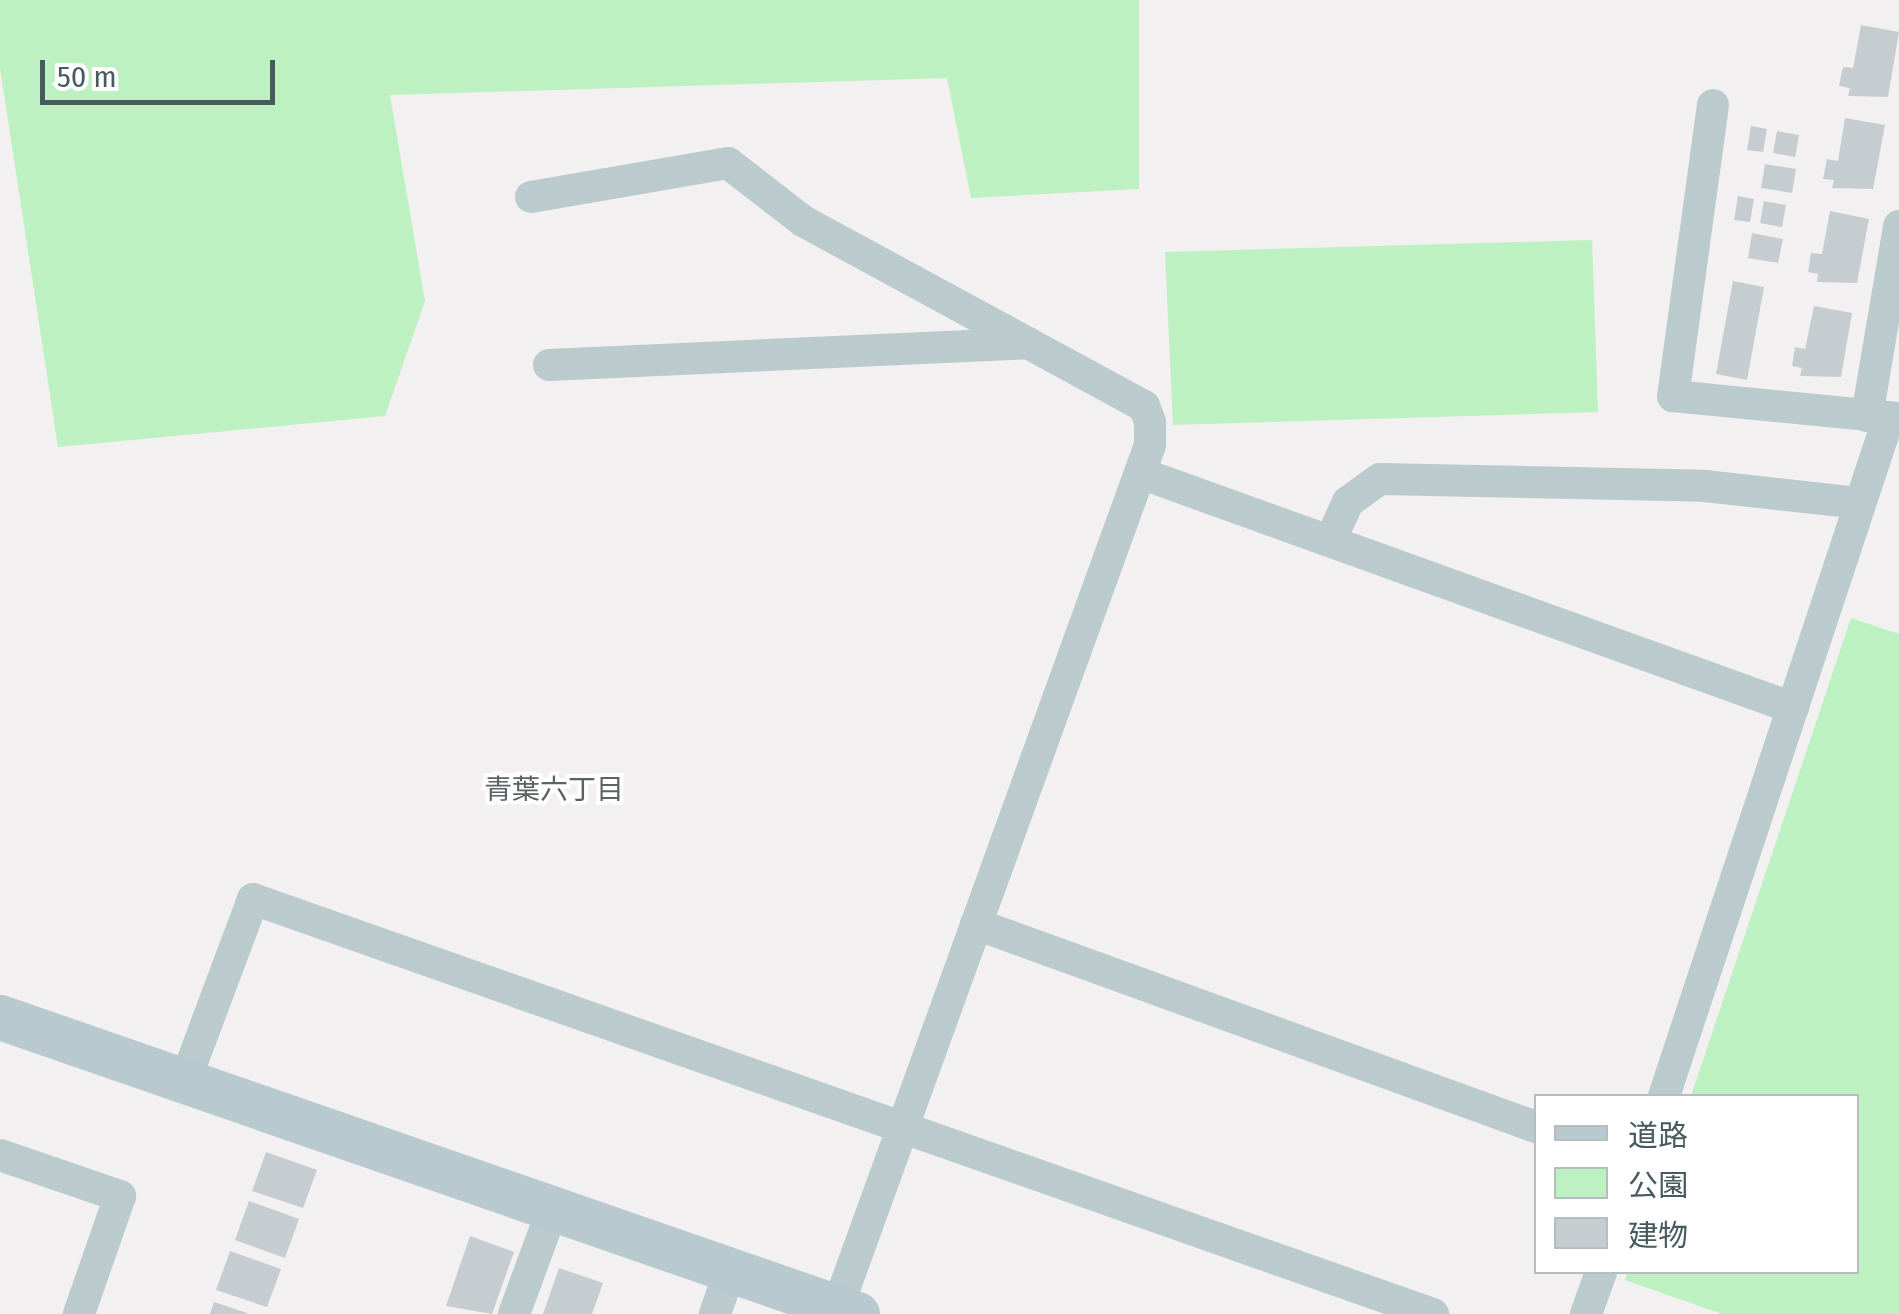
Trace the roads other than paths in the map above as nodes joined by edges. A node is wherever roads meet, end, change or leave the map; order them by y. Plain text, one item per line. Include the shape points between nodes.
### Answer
1 (1713, 106) dead end
2 (531, 197) dead end
3 (1899, 226) edge
4 (1028, 343) junction
5 (550, 365) dead end
6 (1885, 417) edge
7 (1140, 473) junction
8 (1860, 503) junction
9 (1330, 542) junction
10 (1793, 708) junction
11 (976, 924) junction
12 (0, 1018) edge
13 (185, 1082) junction
14 (1665, 1094) edge
15 (904, 1123) junction
16 (1534, 1126) edge
17 (0, 1155) edge
18 (553, 1208) junction
19 (730, 1270) junction
20 (1601, 1274) edge
21 (843, 1312) edge
22 (79, 1314) edge
23 (514, 1314) edge
24 (715, 1314) edge
25 (1433, 1314) edge
26 (1586, 1314) edge

1 - 6 street via 1673,396
2 - 4 street via 728,163 803,221
3 - 6 street
4 - 5 street
4 - 7 street via 1144,406 1150,445
6 - 8 street
7 - 9 street
7 - 11 street
8 - 9 street via 1706,486 1380,479 1348,502
8 - 10 street
9 - 10 street
10 - 14 street
11 - 15 street
11 - 16 street
12 - 13 street
13 - 15 street via 252,899
13 - 18 street
15 - 21 street
15 - 25 street
17 - 22 street via 120,1196
18 - 19 street
18 - 23 street
19 - 21 street
19 - 24 street
20 - 26 street

